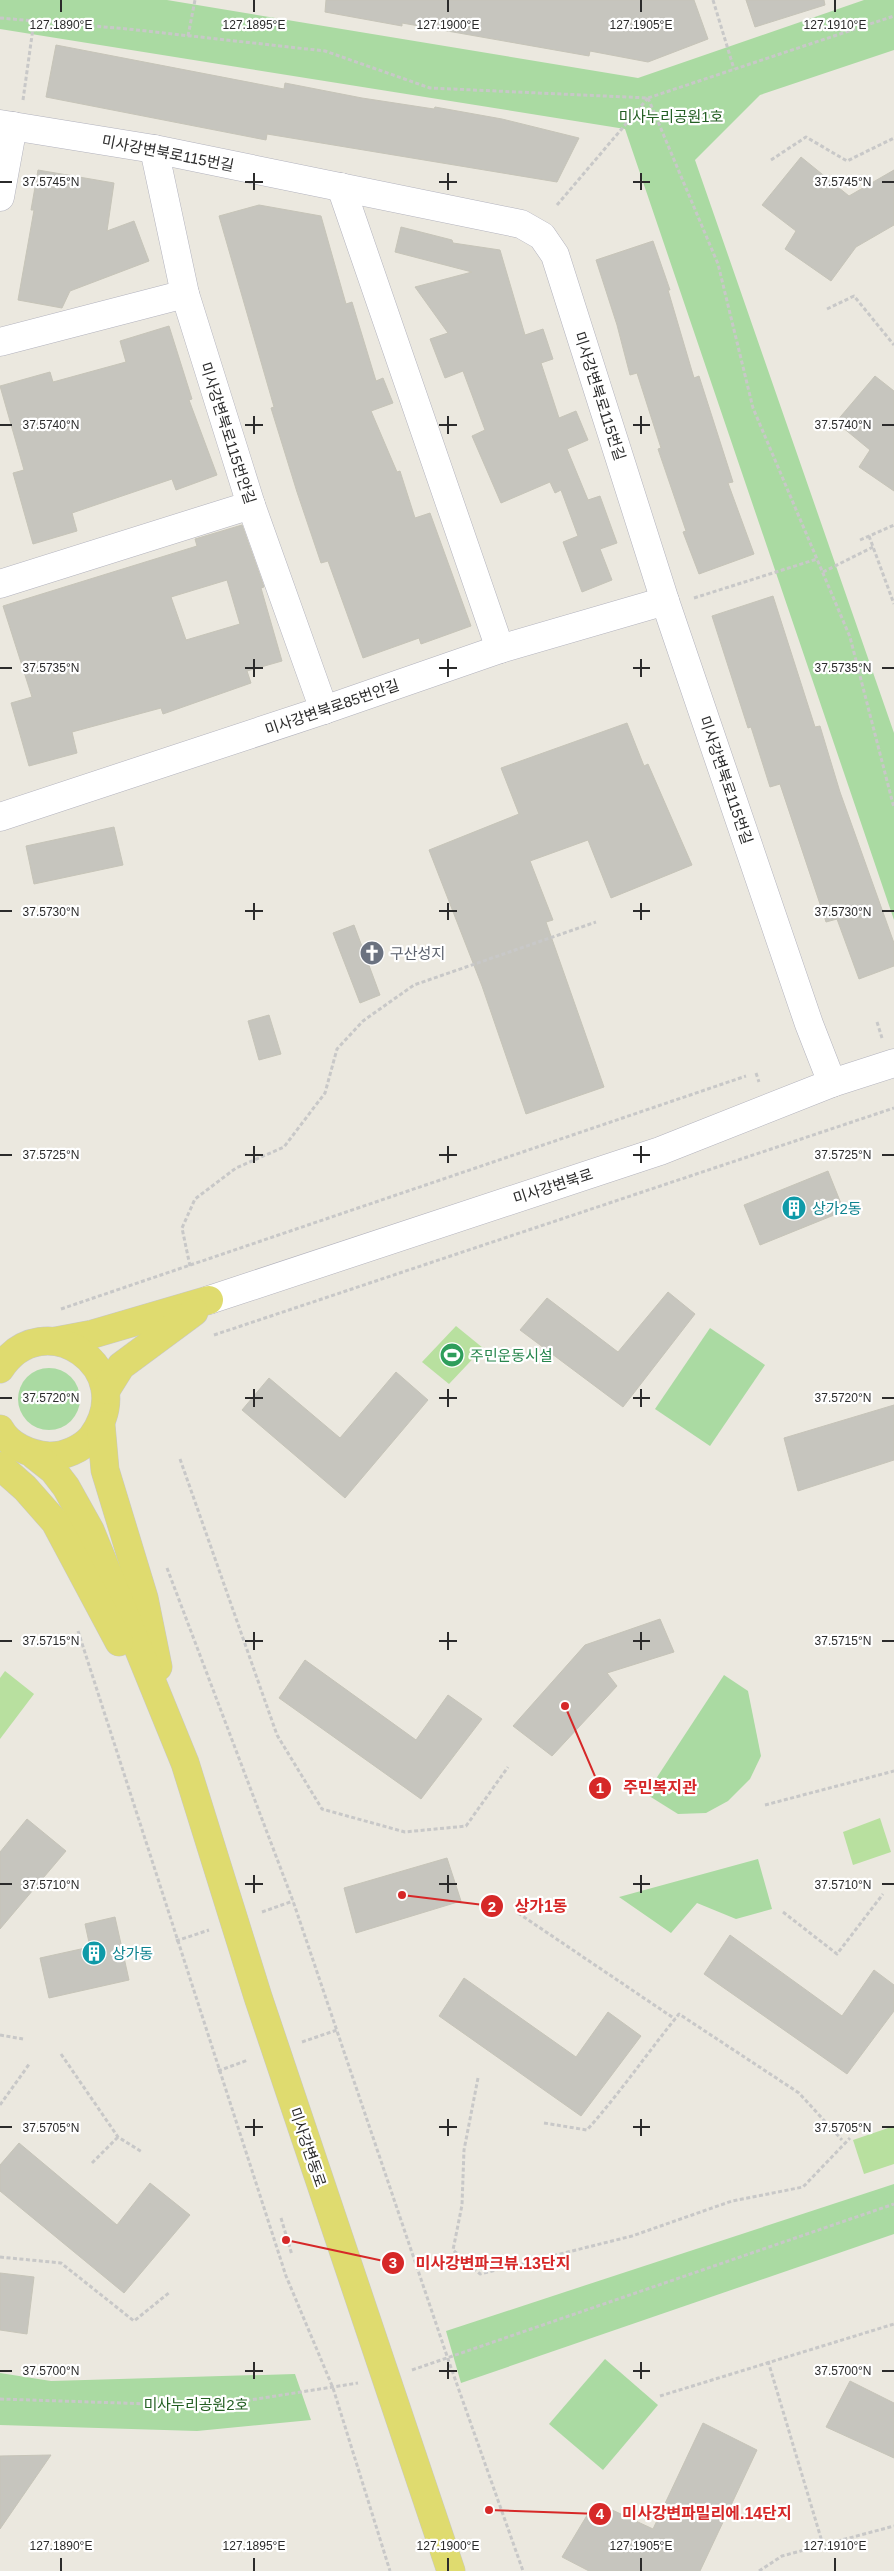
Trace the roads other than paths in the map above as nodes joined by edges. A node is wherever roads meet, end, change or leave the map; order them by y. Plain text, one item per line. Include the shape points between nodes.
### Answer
1 (12, 118) edge
2 (154, 149) junction
3 (341, 187) junction
4 (0, 197) edge
5 (184, 294) junction
6 (0, 342) edge
7 (251, 505) junction
8 (0, 584) edge
9 (665, 600) junction
10 (500, 649) junction
11 (324, 710) junction
12 (0, 817) edge
13 (894, 1063) edge
14 (832, 1083) junction
15 (209, 1300) junction
16 (56, 1341) junction
17 (2, 1364) edge
18 (106, 1390) junction
19 (100, 1424) junction
20 (0, 1429) edge
21 (34, 1455) junction
22 (0, 1466) edge
23 (167, 1723) junction
24 (451, 2571) edge

1 - 2 street, 미사강변북로115번길
1 - 4 street
2 - 3 street, 미사강변북로115번길
2 - 5 street, 미사강변북로115번안길
3 - 9 street, 미사강변북로115번길 via 521,224 542,236 555,255
3 - 10 street
5 - 6 street
5 - 7 street, 미사강변북로115번안길
7 - 8 street
7 - 11 street, 미사강변북로115번안길
9 - 10 street, 미사강변북로85번안길
9 - 14 street, 미사강변북로115번길
10 - 11 street, 미사강변북로85번안길
11 - 12 street, 미사강변북로85번안길
13 - 14 street, 미사강변북로
14 - 15 street, 미사강변북로 via 660,1151
15 - 16 main road via 93,1334
15 - 18 main road via 122,1366
16 - 17 main road via 20,1348
16 - 18 main road via 89,1357 100,1372
18 - 19 main road via 106,1408
19 - 21 main road via 89,1440 73,1451 54,1456
19 - 23 main road via 105,1470 144,1598
20 - 21 main road via 16,1446
21 - 23 main road via 66,1487 90,1530
22 - 23 main road via 55,1522 101,1610
23 - 24 main road, 미사강변동로 via 184,1763 258,1997

